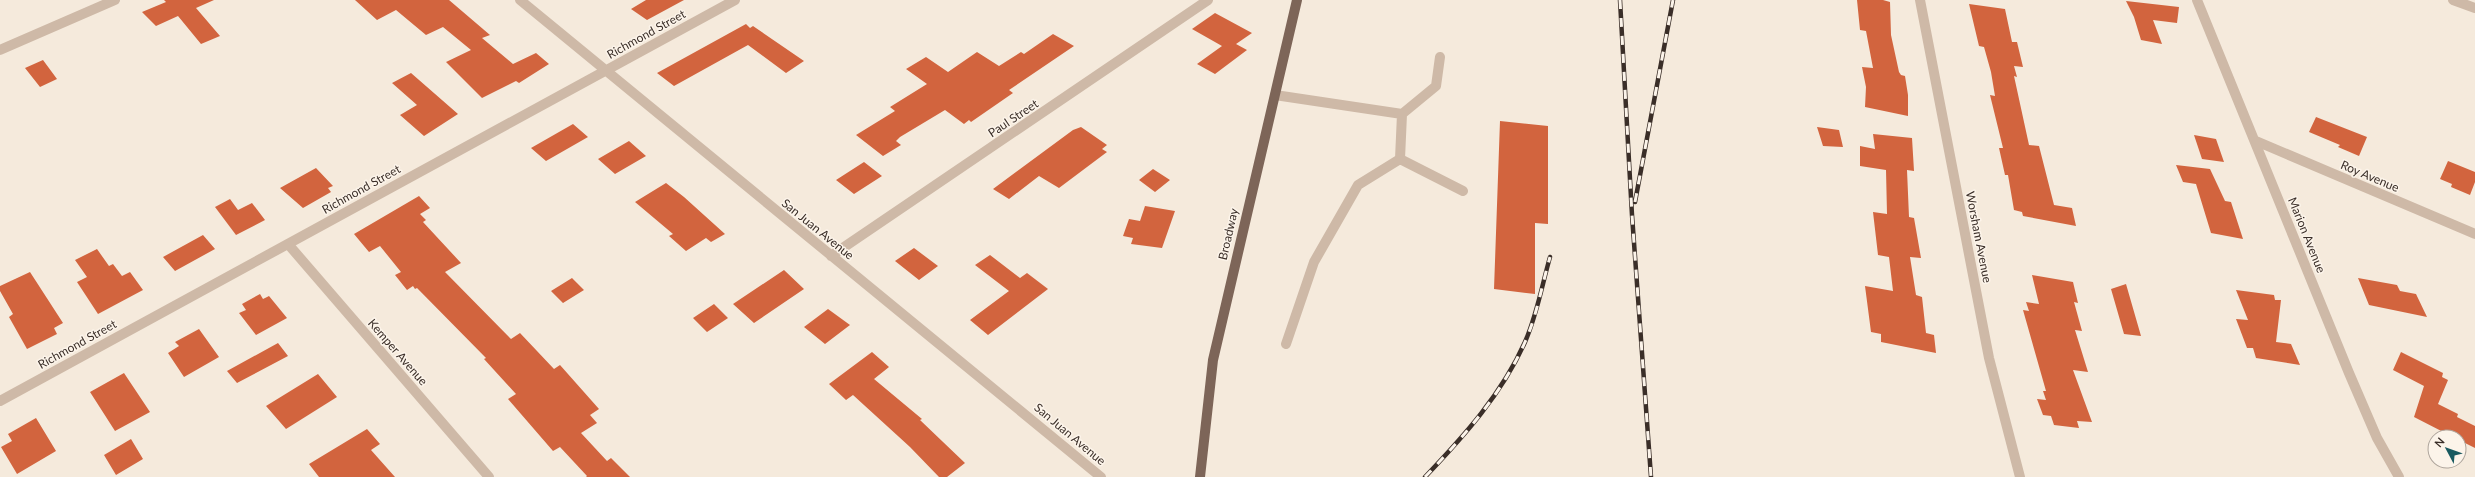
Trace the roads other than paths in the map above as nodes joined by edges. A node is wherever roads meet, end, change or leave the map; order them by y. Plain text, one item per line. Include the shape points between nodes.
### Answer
1 (115, 0) edge
2 (520, 0) edge
3 (735, 0) edge
4 (1208, 0) edge
5 (1297, 0) edge
6 (1920, 0) edge
7 (2198, 0) edge
8 (2454, 0) edge
9 (2475, 8) edge
10 (0, 50) edge
11 (1440, 57) dead end
12 (606, 70) junction
13 (1275, 95) junction
14 (1402, 114) junction
15 (2256, 141) junction
16 (1400, 159) junction
17 (1463, 191) dead end
18 (2475, 234) edge
19 (288, 244) junction
20 (831, 256) junction
21 (1286, 344) dead end
22 (0, 401) edge
23 (489, 477) edge
24 (1101, 477) edge
25 (1200, 477) edge
26 (2020, 477) edge
27 (2399, 477) edge

1 - 10 street
2 - 12 street, San Juan Avenue
3 - 12 street, Richmond Street
4 - 20 street, Paul Street
5 - 13 main road, Broadway
6 - 26 street, Worsham Avenue via 1989,358
7 - 15 street, Marion Avenue
8 - 9 street
11 - 14 street via 1436,86
12 - 19 street, Richmond Street
12 - 20 street, San Juan Avenue
13 - 14 street
13 - 25 main road, Broadway via 1213,360
14 - 16 street
15 - 18 street, Roy Avenue
15 - 27 street, Marion Avenue via 2349,373 2377,438
16 - 17 street
16 - 21 street via 1358,185 1314,262
19 - 22 street, Richmond Street
19 - 23 street, Kemper Avenue
20 - 24 street, San Juan Avenue

